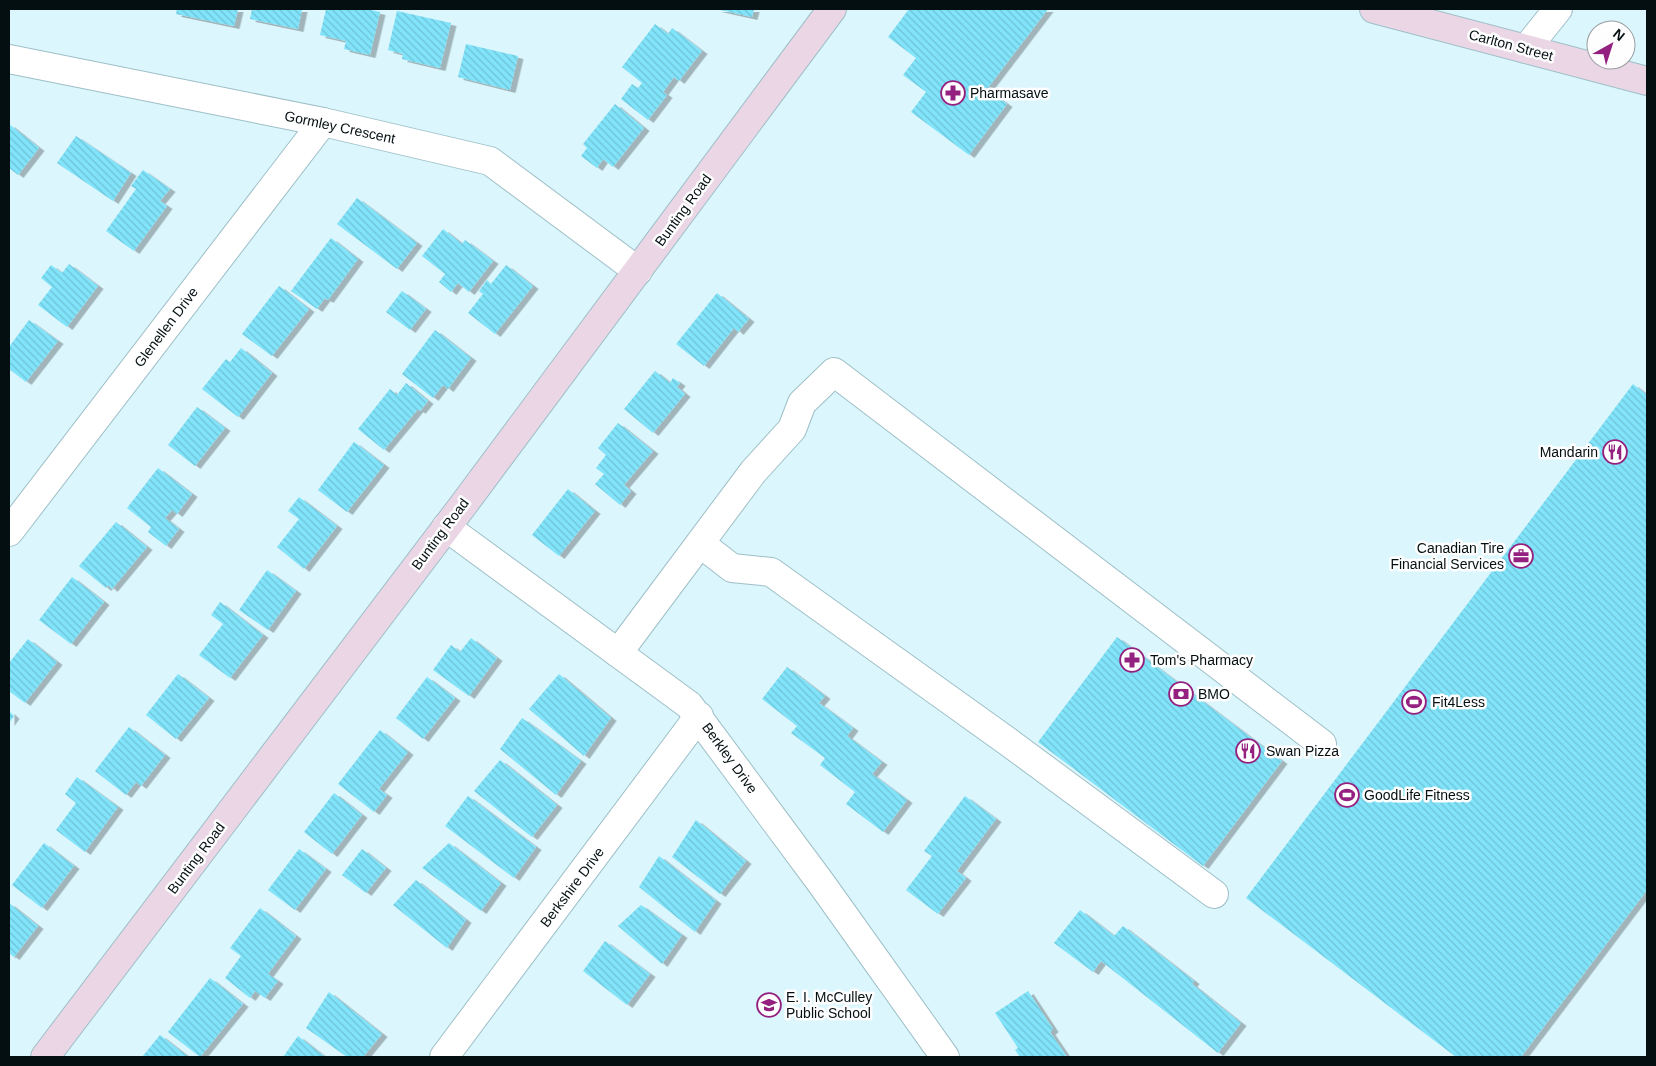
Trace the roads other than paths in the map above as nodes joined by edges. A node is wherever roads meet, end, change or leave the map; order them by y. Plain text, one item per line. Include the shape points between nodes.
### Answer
1 (1374, 9) edge
2 (1558, 9) edge
3 (827, 13) edge
4 (1410, 13) edge
5 (1526, 49) junction
6 (9, 59) edge
7 (1647, 80) edge
8 (323, 122) junction
9 (638, 270) junction
10 (13, 516) edge
11 (446, 527) junction
12 (701, 544) junction
13 (618, 653) junction
14 (699, 716) junction
15 (1322, 744) dead end
16 (1214, 894) dead end
17 (45, 1057) edge
18 (444, 1057) edge
19 (945, 1057) edge

1 - 4 main road, Carlton Street
2 - 5 street
3 - 9 main road, Bunting Road
4 - 5 main road, Carlton Street
5 - 7 main road, Carlton Street
6 - 8 street, Gormley Crescent
8 - 9 street, Gormley Crescent via 490,161
8 - 10 street, Glenellen Drive
9 - 11 main road, Bunting Road
11 - 13 street, Berkley Drive
11 - 17 main road, Bunting Road
12 - 13 street
12 - 15 street via 752,472 792,430 802,403 834,372
12 - 16 street via 732,568 770,572
13 - 14 street, Berkley Drive via 689,705
14 - 18 street, Berkshire Drive
14 - 19 street, Berkley Drive

